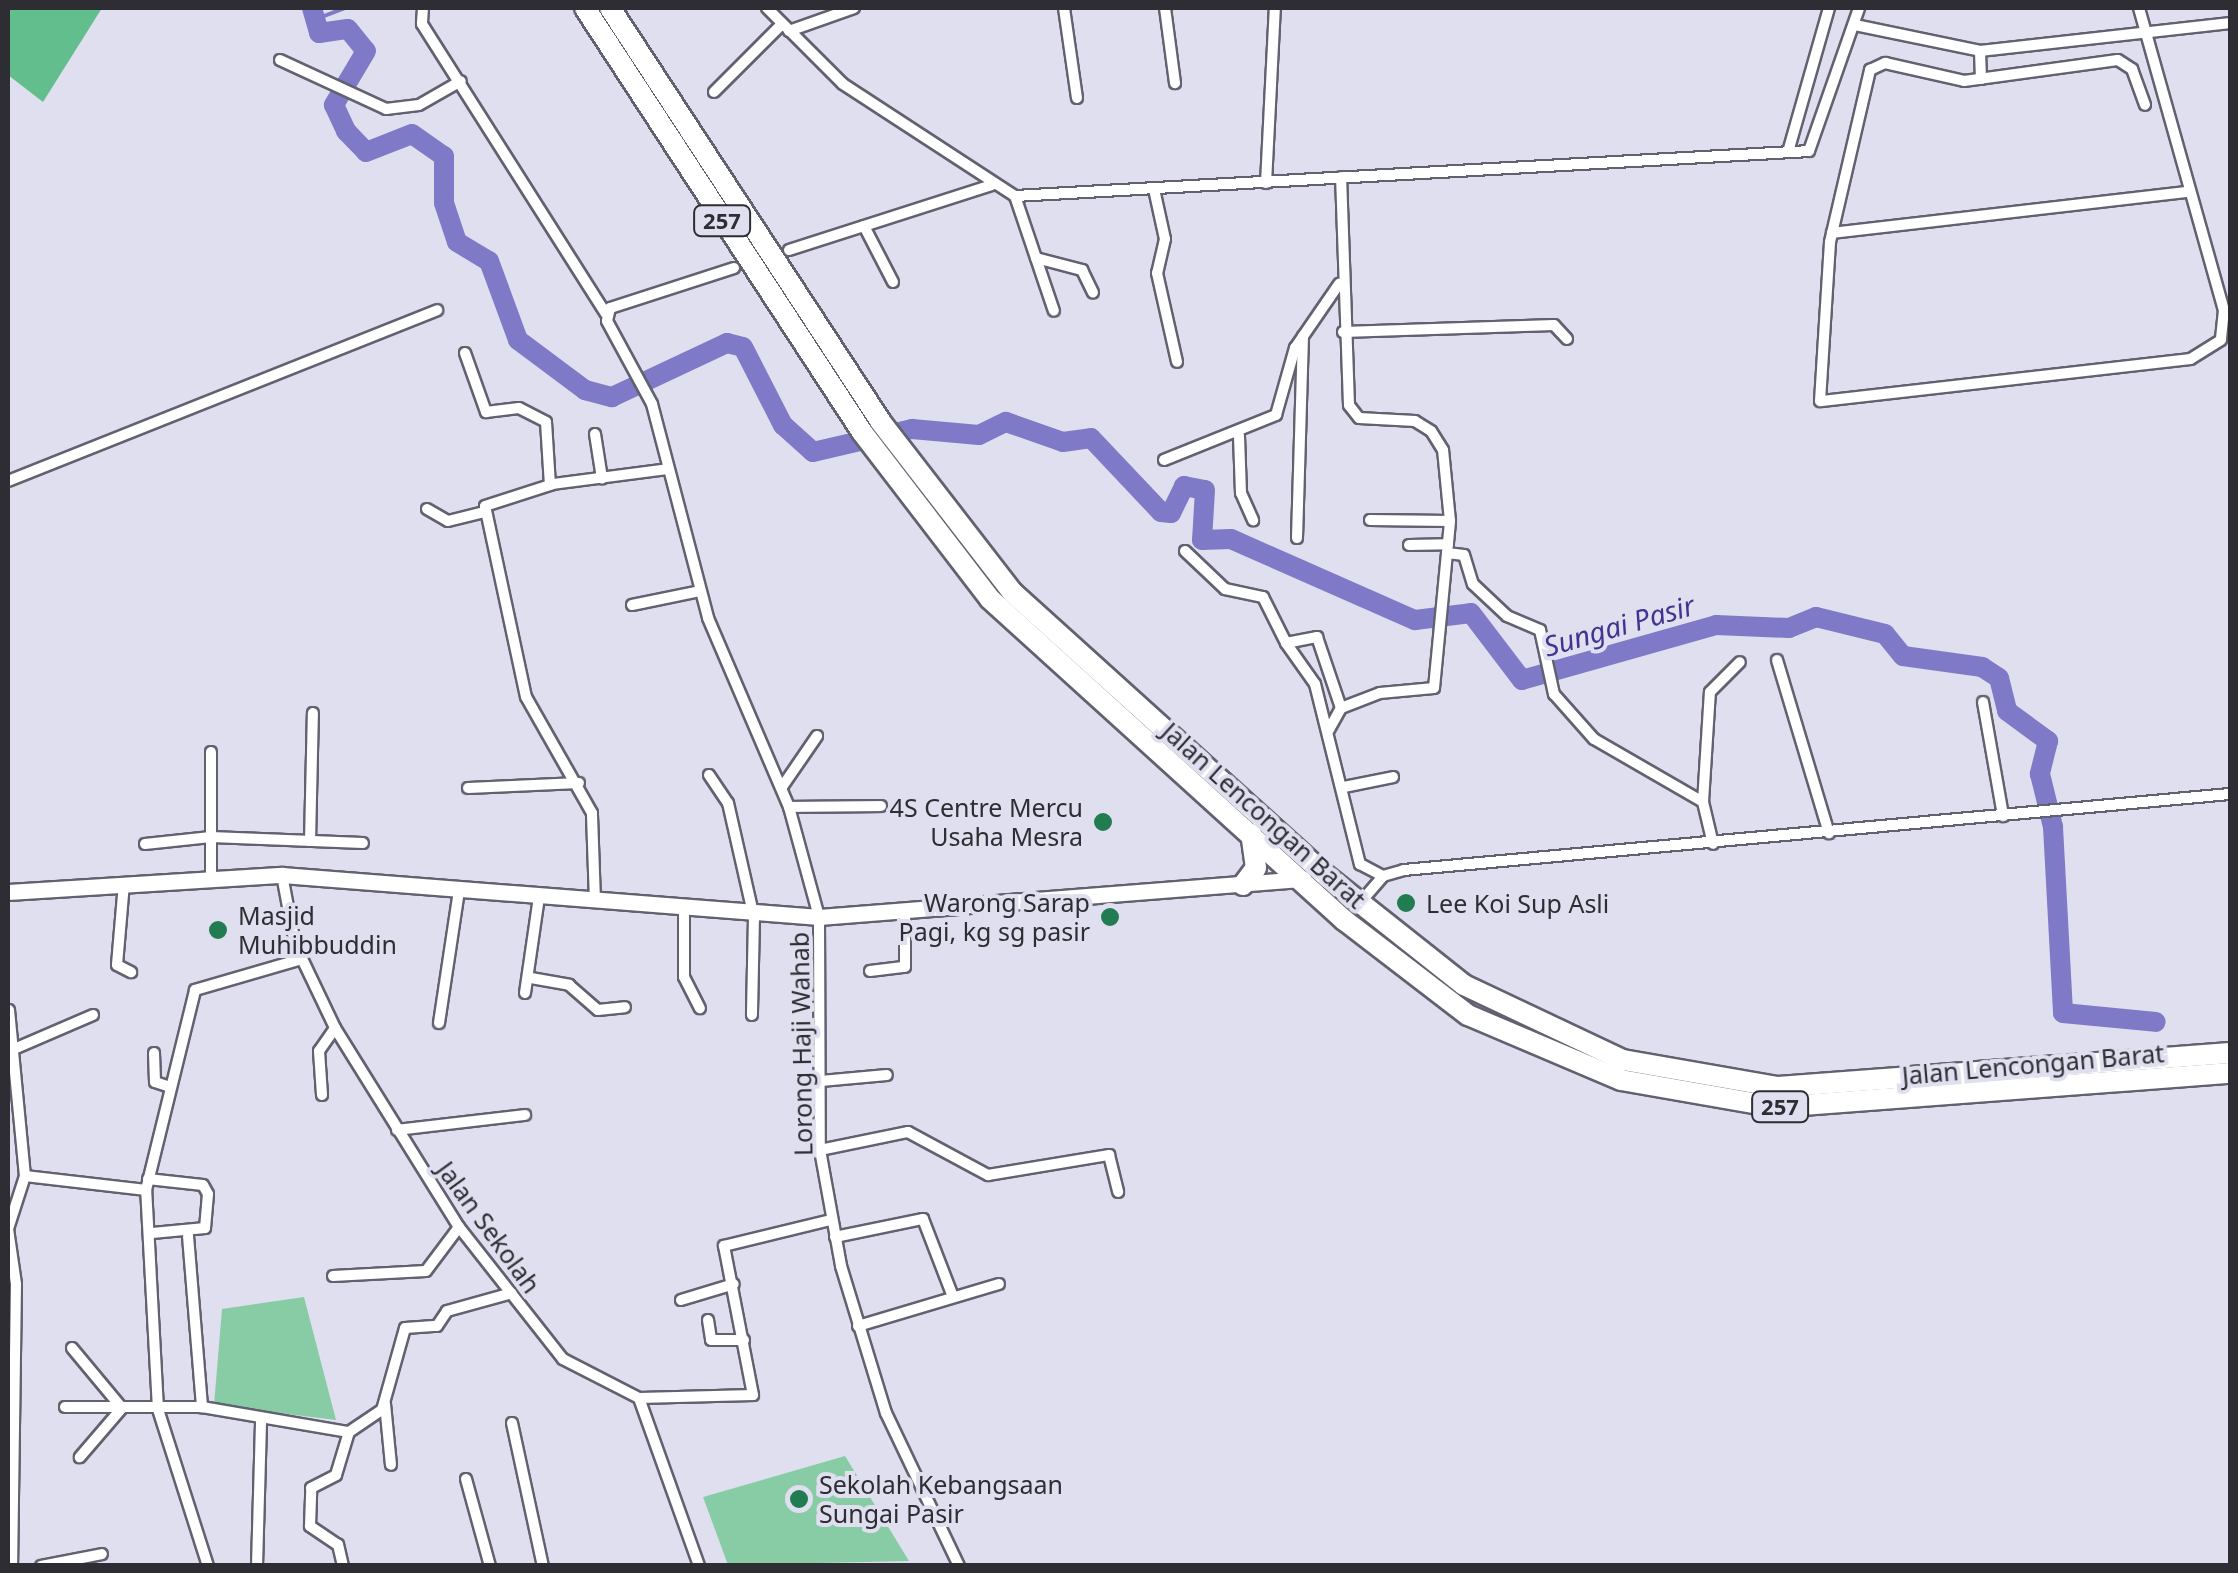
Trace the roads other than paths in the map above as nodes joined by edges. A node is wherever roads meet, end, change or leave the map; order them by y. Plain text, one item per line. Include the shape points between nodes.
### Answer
1 (424, 8) edge
2 (585, 8) edge
3 (610, 8) edge
4 (783, 8) edge
5 (854, 8) edge
6 (1064, 8) edge
7 (1165, 8) edge
8 (1275, 8) edge
9 (1829, 8) edge
10 (1859, 8) edge
11 (2139, 8) edge
12 (769, 10) edge
13 (2230, 24) edge
14 (1855, 25) junction
15 (786, 28) junction
16 (2144, 31) junction
17 (1980, 51) junction
18 (280, 60) dead end
19 (1981, 79) junction
20 (461, 81) junction
21 (1174, 83) dead end
22 (714, 92) dead end
23 (1077, 98) dead end
24 (2144, 105) dead end
25 (1788, 152) junction
26 (1341, 178) junction
27 (1266, 183) junction
28 (992, 185) junction
29 (1154, 189) junction
30 (2188, 192) junction
31 (1015, 196) junction
32 (864, 226) junction
33 (1832, 233) junction
34 (789, 250) dead end
35 (1036, 258) junction
36 (734, 268) dead end
37 (893, 282) dead end
38 (1340, 283) junction
39 (1093, 293) dead end
40 (436, 310) dead end
41 (1054, 310) dead end
42 (606, 314) junction
43 (1342, 332) junction
44 (1304, 336) junction
45 (1567, 339) dead end
46 (465, 353) dead end
47 (1177, 362) dead end
48 (871, 427) junction
49 (595, 434) dead end
50 (1238, 436) junction
51 (1164, 460) dead end
52 (668, 469) junction
53 (902, 472) junction
54 (602, 478) junction
55 (8, 481) edge
56 (550, 485) junction
57 (427, 509) dead end
58 (484, 512) junction
59 (1254, 520) dead end
60 (1370, 520) dead end
61 (1450, 521) junction
62 (1297, 538) dead end
63 (1409, 545) dead end
64 (1448, 549) junction
65 (1185, 551) dead end
66 (700, 591) junction
67 (632, 605) dead end
68 (1286, 642) junction
69 (1777, 660) dead end
70 (1740, 662) dead end
71 (1984, 702) dead end
72 (1341, 708) junction
73 (314, 713) dead end
74 (1329, 730) junction
75 (818, 736) dead end
76 (211, 752) dead end
77 (709, 775) dead end
78 (1393, 778) dead end
79 (579, 784) junction
80 (1344, 787) junction
81 (468, 788) dead end
82 (782, 788) junction
83 (2230, 794) edge
84 (1703, 802) junction
85 (881, 806) dead end
86 (788, 807) junction
87 (2003, 816) junction
88 (1829, 833) junction
89 (1251, 834) junction
90 (211, 836) junction
91 (310, 842) junction
92 (362, 842) dead end
93 (145, 844) dead end
94 (1713, 844) junction
95 (211, 875) junction
96 (282, 875) junction
97 (1382, 876) junction
98 (1329, 878) junction
99 (1302, 880) junction
100 (124, 882) junction
101 (1243, 885) junction
102 (458, 890) junction
103 (8, 892) edge
104 (539, 897) junction
105 (595, 902) junction
106 (1360, 904) junction
107 (684, 911) junction
108 (905, 914) junction
109 (754, 917) junction
110 (819, 917) junction
111 (302, 958) junction
112 (870, 971) dead end
113 (131, 972) dead end
114 (530, 978) junction
115 (526, 993) dead end
116 (625, 1007) dead end
117 (700, 1008) dead end
118 (9, 1010) edge
119 (94, 1015) dead end
120 (752, 1015) dead end
121 (439, 1022) dead end
122 (335, 1028) junction
123 (14, 1049) junction
124 (154, 1053) dead end
125 (2230, 1053) edge
126 (12, 1068) edge
127 (2230, 1073) edge
128 (887, 1075) dead end
129 (821, 1081) junction
130 (170, 1087) junction
131 (322, 1095) dead end
132 (525, 1115) dead end
133 (8, 1122) edge
134 (21, 1122) junction
135 (397, 1130) junction
136 (820, 1150) junction
137 (25, 1176) junction
138 (147, 1184) junction
139 (1118, 1192) dead end
140 (8, 1206) edge
141 (831, 1220) junction
142 (459, 1226) junction
143 (152, 1233) junction
144 (188, 1236) junction
145 (835, 1238) junction
146 (333, 1276) dead end
147 (734, 1284) junction
148 (999, 1284) dead end
149 (512, 1294) junction
150 (952, 1294) junction
151 (681, 1300) dead end
152 (708, 1320) dead end
153 (858, 1326) junction
154 (744, 1340) junction
155 (72, 1348) dead end
156 (639, 1398) junction
157 (384, 1404) junction
158 (65, 1406) dead end
159 (202, 1407) junction
160 (122, 1408) junction
161 (158, 1409) junction
162 (260, 1419) junction
163 (512, 1423) dead end
164 (349, 1432) junction
165 (10, 1455) edge
166 (80, 1458) dead end
167 (390, 1465) dead end
168 (466, 1479) dead end
169 (102, 1554) dead end
170 (12, 1566) edge
171 (41, 1566) edge
172 (208, 1566) edge
173 (257, 1566) edge
174 (344, 1566) edge
175 (490, 1566) edge
176 (544, 1566) edge
177 (699, 1566) edge
178 (960, 1566) edge

1 - 20 street, Lorong Haji Wahab via 422,24
2 - 48 highway, Jalan Lencongan Barat / 257
3 - 48 highway, Jalan Lencongan Barat / 257
4 - 12 street
5 - 15 street
6 - 23 street
7 - 21 street
8 - 27 street
9 - 25 street
10 - 14 street
11 - 16 street
12 - 15 street
13 - 16 street
14 - 17 street
14 - 25 street via 1820,137 1808,151
15 - 22 street
15 - 28 street via 842,84
16 - 17 street
16 - 30 street
17 - 19 street
18 - 20 street via 359,104 406,109
19 - 24 street via 2118,60 2132,69
19 - 33 street via 1885,62 1870,70
20 - 42 street, Lorong Haji Wahab
25 - 26 street
26 - 27 street
26 - 38 street
27 - 29 street
28 - 31 street
28 - 32 street
29 - 31 street
29 - 47 street via 1165,239 1157,273
30 - 33 street
30 - 33 street via 2224,310 2221,340 2207,352 1820,400
31 - 35 street
32 - 34 street
32 - 37 street
35 - 39 street via 1082,270
35 - 41 street
36 - 42 street
38 - 43 street
38 - 44 street
40 - 55 street
42 - 52 street, Lorong Haji Wahab via 640,372
43 - 45 street via 1554,326
43 - 61 street via 1351,410 1431,431 1443,450
44 - 50 street via 1282,406
44 - 62 street
46 - 56 street via 486,412 519,408 546,422
48 - 53 highway, Jalan Lencongan Barat / 257
49 - 54 street
50 - 51 street
50 - 59 street via 1241,493
52 - 54 street
52 - 66 street, Lorong Haji Wahab
53 - 89 highway, Jalan Lencongan Barat / 257 via 1025,636
53 - 98 highway, Jalan Lencongan Barat / 257 via 1048,628
54 - 56 street
56 - 58 street
57 - 58 street via 448,521
58 - 79 street via 523,687
60 - 61 street
61 - 64 street
63 - 64 street
64 - 72 street via 1434,688 1380,693
64 - 84 street via 1464,555 1473,584 1506,616 1540,630 1551,682 1594,740
65 - 68 street via 1224,589 1263,597
66 - 67 street
66 - 82 street, Lorong Haji Wahab
68 - 72 street via 1318,637
68 - 74 street via 1311,674
69 - 88 street
70 - 84 street via 1710,692
71 - 87 street
72 - 74 street
73 - 91 street
74 - 80 street
75 - 82 street
76 - 90 street
77 - 109 street via 728,803
78 - 80 street
79 - 81 street
79 - 105 street via 594,824
80 - 97 street via 1360,864
82 - 86 street, Lorong Haji Wahab
83 - 87 street
84 - 94 street
85 - 86 street
86 - 110 street, Lorong Haji Wahab
87 - 88 street
88 - 94 street
89 - 99 highway, Jalan Lencongan Barat / 257
89 - 101 highway via 1256,868
90 - 91 street
90 - 93 street
90 - 95 street
91 - 92 street
94 - 97 street
95 - 96 main road
95 - 100 main road
96 - 102 main road
96 - 111 street, Jalan Sekolah
97 - 106 street
98 - 99 main road
98 - 106 highway, Jalan Lencongan Barat / 257
99 - 101 main road
99 - 127 highway, Jalan Lencongan Barat / 257 via 1468,1015 1544,1054 1702,1099 1848,1104
100 - 103 main road
100 - 113 street via 117,965
101 - 108 main road
102 - 104 main road
102 - 121 street
104 - 105 main road
104 - 114 street
105 - 107 main road
106 - 125 highway, Jalan Lencongan Barat / 257 via 1464,985 1564,1039 1724,1082 1850,1085
107 - 109 main road
107 - 117 street via 684,977
108 - 110 main road
108 - 112 street via 905,967
109 - 110 main road
109 - 120 street
110 - 129 street, Lorong Haji Wahab
111 - 122 street, Jalan Sekolah
111 - 130 street via 195,990
114 - 115 street
114 - 116 street via 569,985 598,1010
118 - 123 street
119 - 123 street
122 - 131 street via 319,1051
122 - 135 street, Jalan Sekolah
123 - 126 street
124 - 130 street via 154,1082
126 - 134 street
128 - 129 street
129 - 136 street, Lorong Haji Wahab
130 - 138 street
132 - 135 street
133 - 134 street
134 - 137 street
135 - 142 street, Jalan Sekolah
136 - 139 street via 908,1132 988,1175 1110,1154
136 - 141 street, Lorong Haji Wahab
137 - 138 street
137 - 140 street
138 - 143 street
138 - 144 street via 206,1188 205,1228
140 - 165 street
141 - 145 street, Lorong Haji Wahab
141 - 147 street via 727,1242
142 - 146 street via 426,1271
142 - 149 street, Jalan Sekolah
143 - 144 street
143 - 161 street
144 - 159 street
145 - 150 street via 923,1219
145 - 153 street, Lorong Haji Wahab
147 - 151 street
147 - 154 street
148 - 150 street
149 - 156 street, Jalan Sekolah via 582,1374
149 - 157 street via 447,1311 437,1326 405,1328
150 - 153 street
152 - 154 street via 711,1340
153 - 178 street, Lorong Haji Wahab via 886,1413
154 - 156 street via 751,1396
155 - 160 street
156 - 177 street
157 - 164 street
157 - 167 street
158 - 160 street
159 - 161 street
159 - 162 street
160 - 161 street
160 - 166 street
161 - 172 street
162 - 164 street
162 - 173 street
163 - 176 street
164 - 174 street via 338,1472 311,1488 310,1526 338,1545
165 - 170 street
168 - 175 street
169 - 171 street

